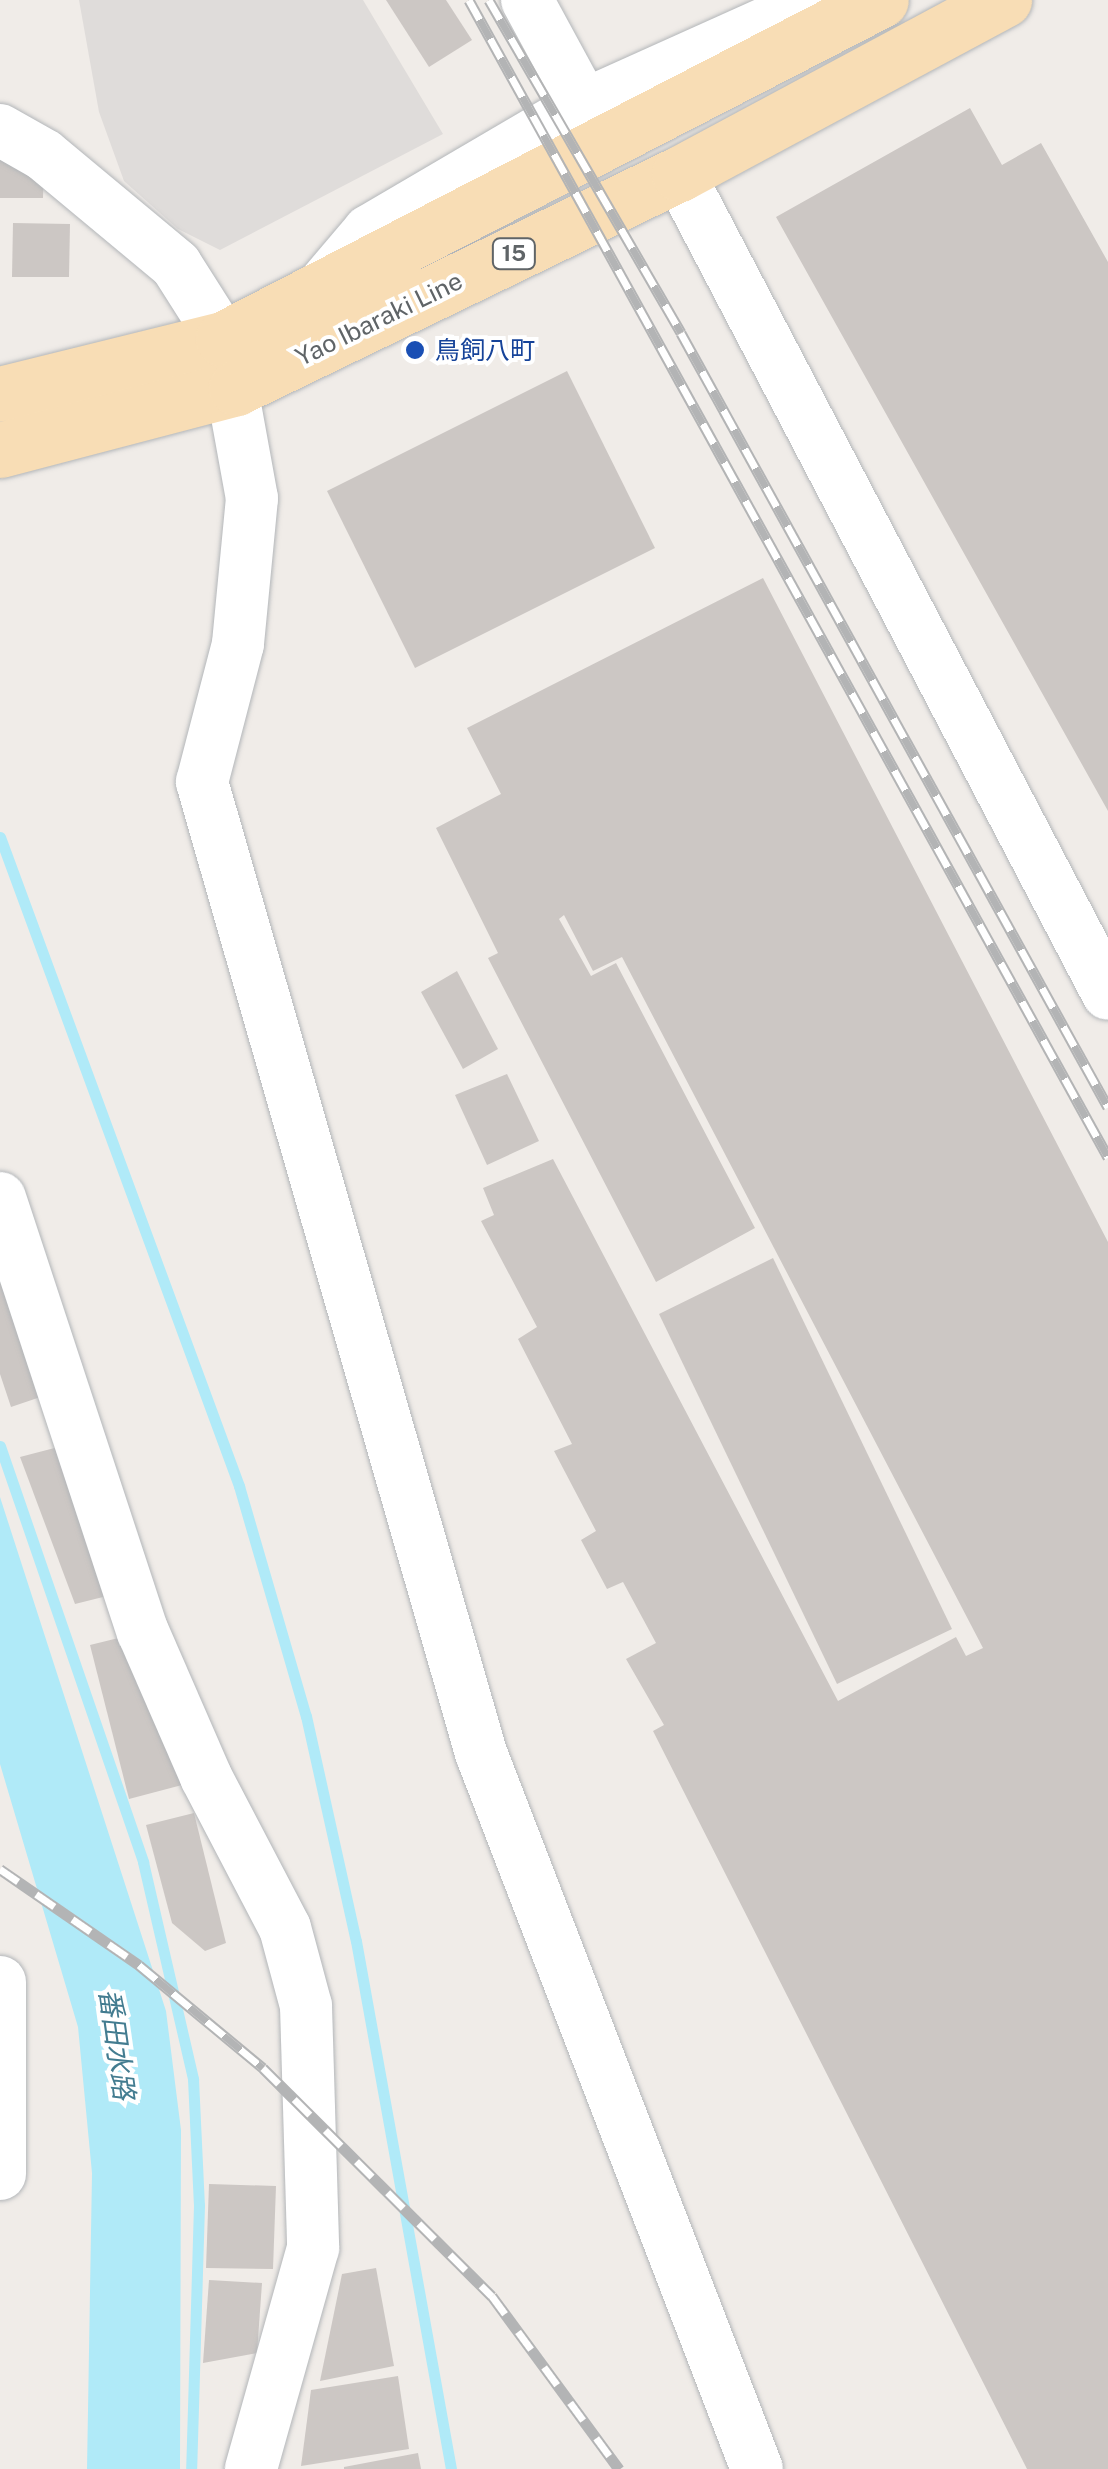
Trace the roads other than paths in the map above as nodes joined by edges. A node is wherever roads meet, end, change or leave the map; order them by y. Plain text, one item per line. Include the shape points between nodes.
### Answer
1 (527, 0) edge
2 (818, 0) edge
3 (881, 0) edge
4 (1004, 0) edge
5 (584, 106) junction
6 (0, 130) edge
7 (680, 174) junction
8 (315, 295) junction
9 (230, 364) junction
10 (0, 394) edge
11 (0, 450) edge
12 (1108, 994) edge
13 (0, 1198) edge
14 (0, 1982) edge
15 (0, 2174) edge
16 (251, 2469) edge
17 (758, 2469) edge

1 - 5 street
2 - 5 street
3 - 8 main road, Yao Ibaraki Line / 15
4 - 7 main road, Yao Ibaraki Line / 15
5 - 8 street via 369,230
6 - 9 street via 44,155 176,265
7 - 9 main road, Yao Ibaraki Line / 15
7 - 12 street
8 - 9 main road, Yao Ibaraki Line / 15
9 - 10 main road, Yao Ibaraki Line / 15
9 - 11 main road, Yao Ibaraki Line / 15
9 - 17 street via 252,498 238,644 202,782 481,1753
13 - 16 street via 142,1632 206,1778 285,1928 306,2006 313,2248
14 - 15 street

